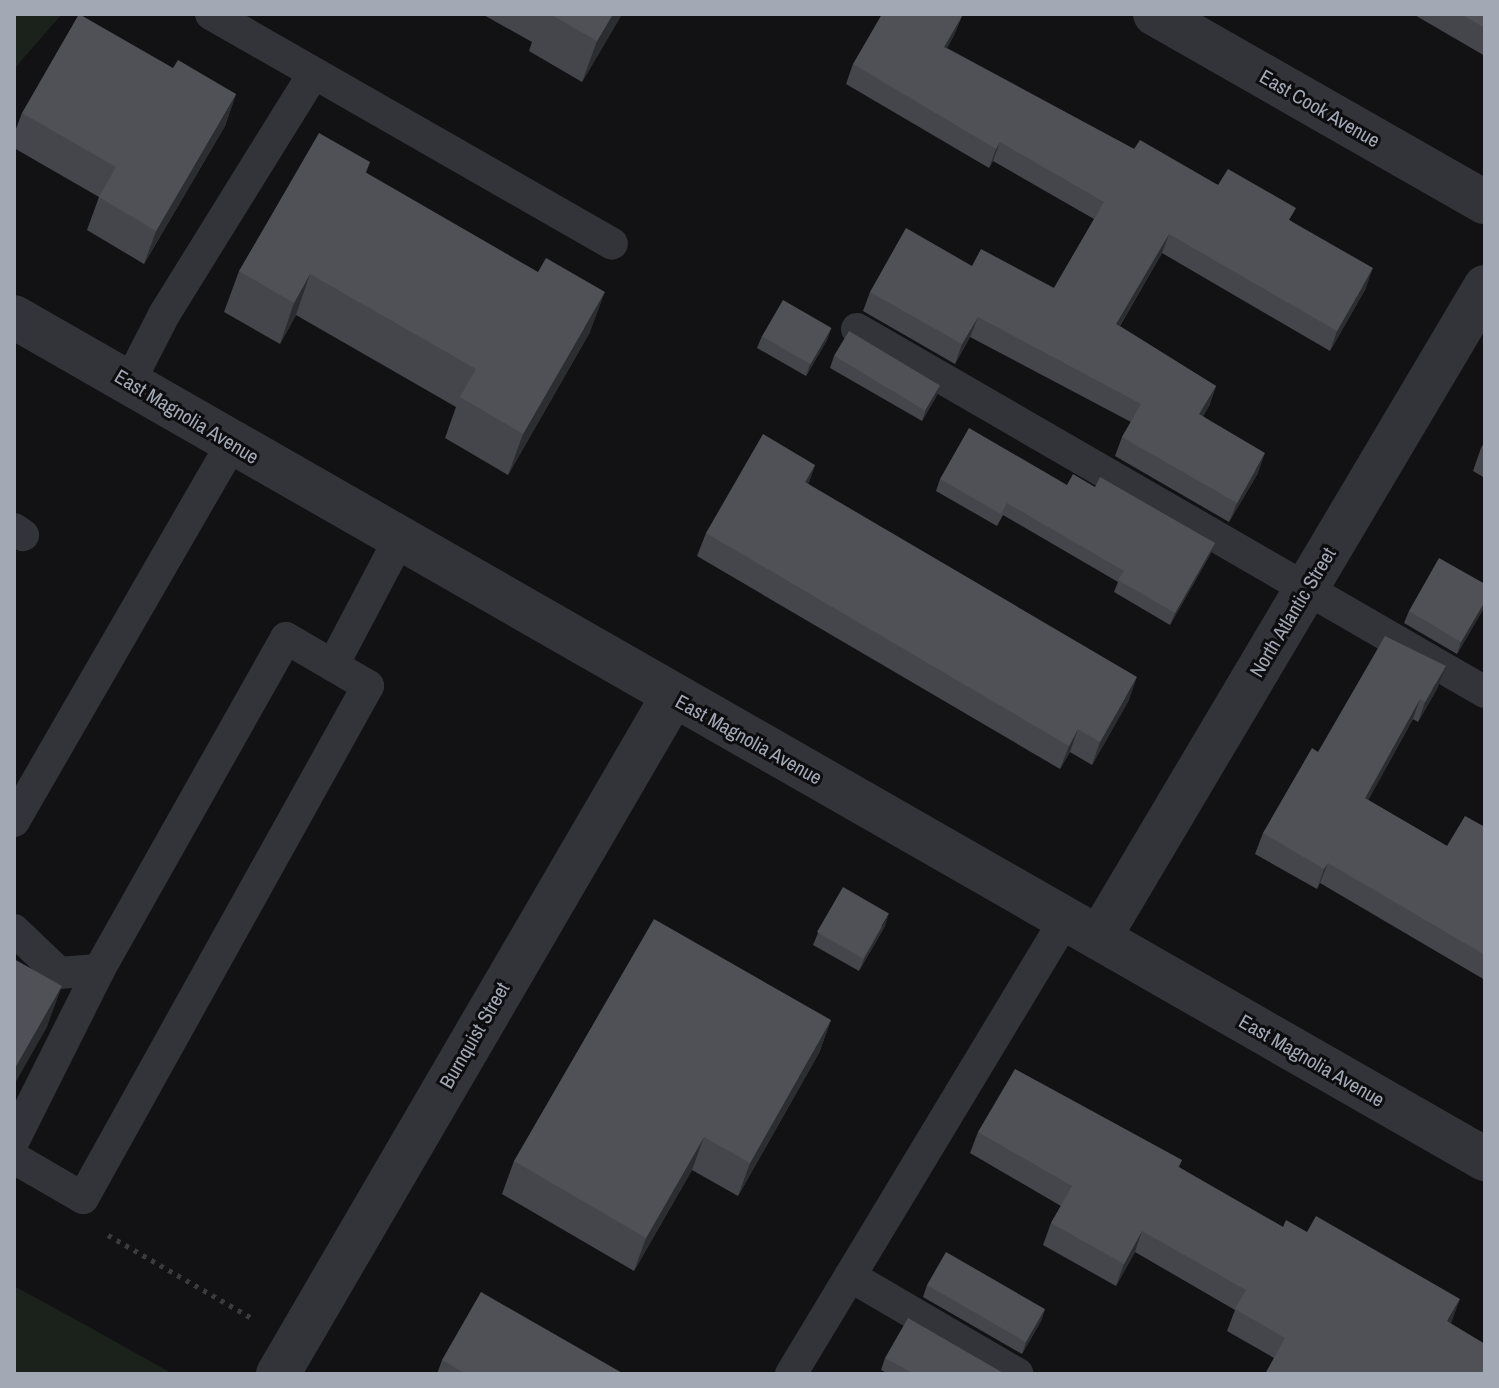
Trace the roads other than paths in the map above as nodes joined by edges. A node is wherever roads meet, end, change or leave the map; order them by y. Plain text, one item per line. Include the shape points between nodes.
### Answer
1 (211, 14) edge
2 (1155, 14) edge
3 (314, 73) junction
4 (1485, 202) edge
5 (612, 244) dead end
6 (1485, 287) edge
7 (14, 317) edge
8 (857, 329) dead end
9 (130, 381) junction
10 (232, 443) junction
11 (399, 540) junction
12 (1306, 590) junction
13 (333, 665) junction
14 (1485, 692) edge
15 (673, 696) junction
16 (14, 821) edge
17 (1083, 928) junction
18 (14, 930) edge
19 (99, 970) junction
20 (14, 1140) edge
21 (14, 1158) edge
22 (1485, 1159) edge
23 (850, 1276) junction
24 (278, 1374) edge
25 (791, 1374) edge
26 (1018, 1374) edge

1 - 3 lane
2 - 4 street, East Cook Avenue
3 - 5 lane
3 - 9 lane via 165,313
6 - 12 street, North Atlantic Street
7 - 9 street, East Magnolia Avenue
8 - 12 lane
9 - 10 street, East Magnolia Avenue
10 - 11 street, East Magnolia Avenue
10 - 16 lane
11 - 13 lane
11 - 15 street, East Magnolia Avenue
12 - 14 lane
12 - 17 street, North Atlantic Street
13 - 19 lane via 286,638
13 - 21 lane via 368,686 89,1213
15 - 17 street, East Magnolia Avenue
15 - 24 street, Burnquist Street
17 - 22 street, East Magnolia Avenue
17 - 23 lane
18 - 19 lane via 59,973
19 - 20 lane
23 - 25 lane
23 - 26 lane

